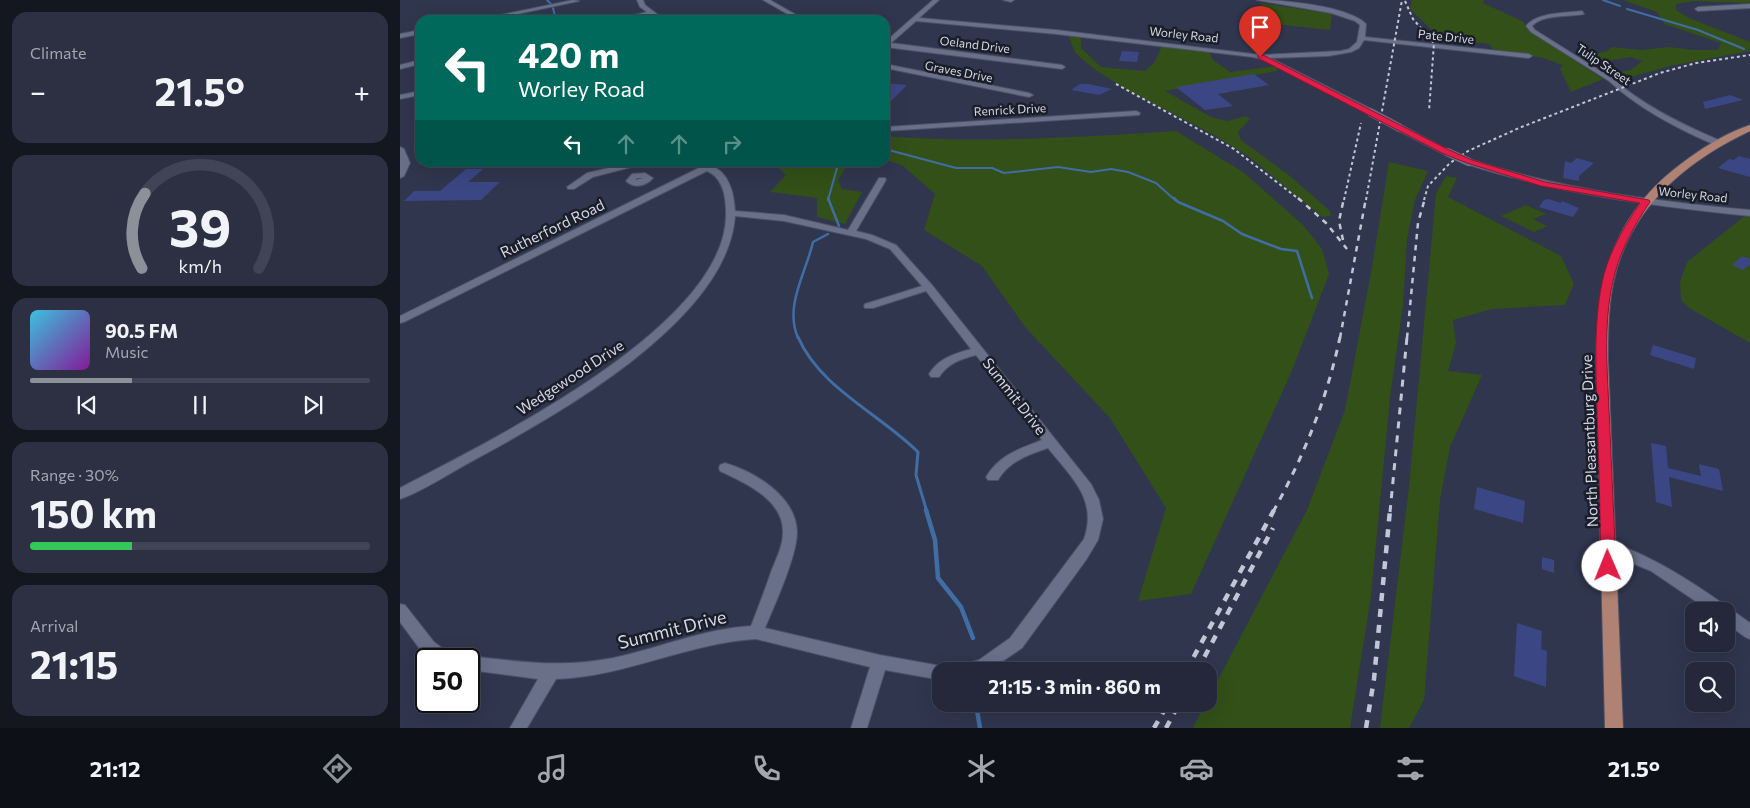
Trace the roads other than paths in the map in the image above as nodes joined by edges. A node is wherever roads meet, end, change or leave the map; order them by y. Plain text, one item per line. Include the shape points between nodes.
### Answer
1 (640, 0) edge
2 (758, 0) edge
3 (766, 0) edge
4 (936, 0) edge
5 (1006, 0) edge
6 (1011, 0) edge
7 (1260, 0) edge
8 (576, 1) edge
9 (1750, 6) edge
10 (1698, 9) dead end
11 (651, 12) junction
12 (784, 14) junction
13 (1582, 14) dead end
14 (505, 15) edge
15 (638, 15) edge
16 (655, 15) edge
17 (787, 15) edge
18 (914, 19) junction
19 (415, 33) edge
20 (400, 36) edge
21 (1361, 38) junction
22 (890, 40) edge
23 (890, 45) edge
24 (1529, 56) dead end
25 (1260, 57) junction
26 (415, 63) edge
27 (400, 67) edge
28 (890, 67) edge
29 (1062, 67) dead end
30 (1029, 95) dead end
31 (415, 96) edge
32 (415, 96) edge
33 (400, 97) edge
34 (400, 101) edge
35 (1136, 113) dead end
36 (1750, 128) edge
37 (890, 129) edge
38 (1718, 143) junction
39 (400, 149) edge
40 (623, 167) edge
41 (636, 167) edge
42 (640, 167) edge
43 (709, 167) edge
44 (714, 167) edge
45 (400, 176) edge
46 (644, 179) junction
47 (882, 180) dead end
48 (571, 187) dead end
49 (660, 192) junction
50 (1646, 202) junction
51 (732, 213) junction
52 (1750, 213) edge
53 (851, 233) junction
54 (928, 287) junction
55 (869, 306) dead end
56 (400, 320) edge
57 (978, 351) junction
58 (936, 374) dead end
59 (1050, 442) junction
60 (725, 468) dead end
61 (993, 477) dead end
62 (400, 494) edge
63 (1608, 547) junction
64 (1708, 602) edge
65 (400, 610) edge
66 (1735, 621) edge
67 (756, 632) junction
68 (1750, 632) edge
69 (429, 648) edge
70 (880, 662) junction
71 (990, 662) edge
72 (480, 664) edge
73 (932, 671) edge
74 (551, 672) junction
75 (518, 728) edge
76 (859, 728) edge
77 (1614, 728) edge

1 - 11 street via 642,6
2 - 12 street
3 - 12 street
4 - 18 street
5 - 6 street
7 - 21 street via 1351,16 1362,22
8 - 14 street
9 - 10 street
11 - 15 street
11 - 16 street
12 - 17 street
13 - 38 street, Tulip Street via 1540,19 1529,26 1680,127
18 - 22 street
18 - 25 street, Worley Road via 1056,32
19 - 20 street
21 - 24 street, Pate Drive
21 - 25 street via 1358,46 1349,50
23 - 29 street, Oeland Drive
25 - 50 street, Worley Road, bridge via 1470,162 1544,185
26 - 27 street
28 - 30 street, Graves Drive
31 - 33 street
32 - 34 street
35 - 37 street, Renrick Drive
36 - 38 main road, North Pleasantburg Drive
38 - 50 main road, North Pleasantburg Drive via 1668,177
39 - 45 street via 406,164
40 - 48 street via 590,175
41 - 46 street via 633,177
42 - 46 street
43 - 49 street, Rutherford Road
44 - 51 street, Wedgewood Drive via 723,181
46 - 49 street
47 - 53 street
49 - 56 street, Rutherford Road
50 - 52 street, Worley Road
50 - 63 main road, North Pleasantburg Drive via 1617,251 1602,317
51 - 53 street, Summit Drive via 774,216
51 - 62 street, Wedgewood Drive via 726,243 715,268 688,302 631,357 550,410
53 - 54 street, Summit Drive via 893,247
54 - 55 street
54 - 57 street, Summit Drive
57 - 58 street via 947,360
57 - 59 street, Summit Drive
59 - 61 street via 1010,458
59 - 71 street, Summit Drive via 1095,502 1095,528 1081,556 1016,643
60 - 67 street via 772,495 781,504 789,522 789,545
63 - 64 street via 1656,567
63 - 77 main road, North Pleasantburg Drive
65 - 69 street
66 - 68 street
67 - 70 street, Summit Drive
67 - 74 street, Summit Drive via 706,637 620,663
70 - 73 street, Summit Drive
70 - 76 street
72 - 74 street, Summit Drive
74 - 75 street

